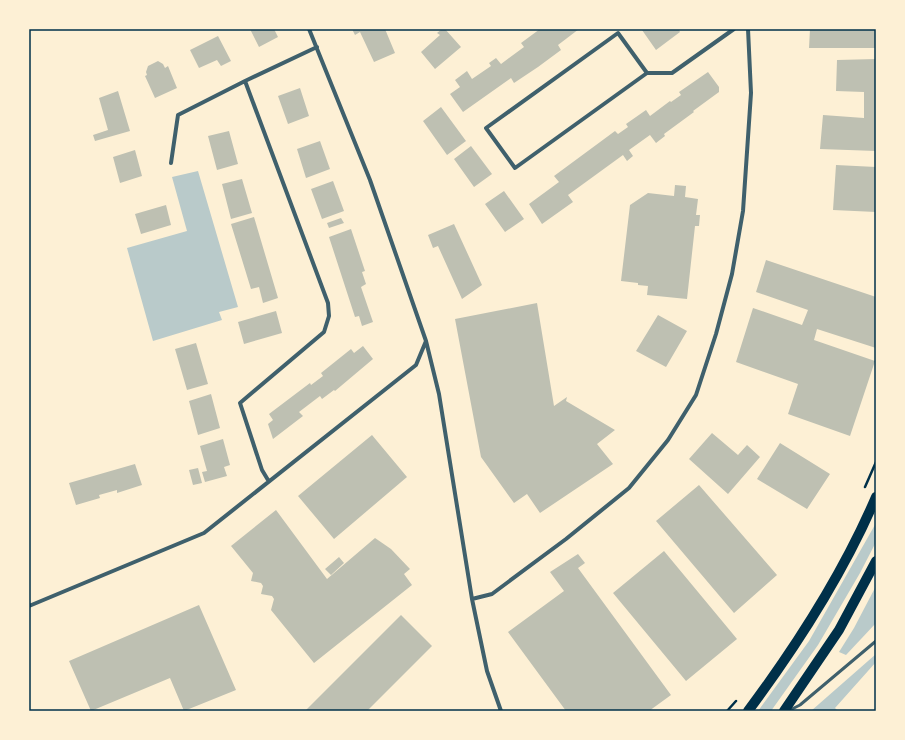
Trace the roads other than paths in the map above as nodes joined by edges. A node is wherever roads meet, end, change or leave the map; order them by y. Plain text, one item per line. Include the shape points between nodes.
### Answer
1 (309, 29) edge
2 (734, 29) edge
3 (748, 29) edge
4 (317, 47) junction
5 (647, 73) junction
6 (244, 81) junction
7 (171, 163) dead end
8 (426, 341) junction
9 (268, 480) junction
10 (876, 498) edge
11 (876, 561) edge
12 (472, 599) junction
13 (29, 606) edge
14 (876, 641) edge
15 (501, 711) edge
16 (748, 711) edge
17 (784, 711) edge
18 (788, 711) edge

1 - 4 street
2 - 5 street via 672,73
3 - 12 street via 751,93 743,211 732,274 696,395 668,440 629,488 492,594
4 - 6 street
4 - 8 street via 370,180
5 - 5 street via 618,33 486,128 515,168
6 - 7 street via 178,116
6 - 9 street via 328,303 329,316 324,332 240,403 262,470
8 - 9 street via 416,364
8 - 12 street via 439,394
9 - 13 street via 204,533
10 - 16 main road via 842,569 781,667
11 - 17 main road via 839,630
12 - 15 street via 487,671
14 - 18 lane via 800,705

